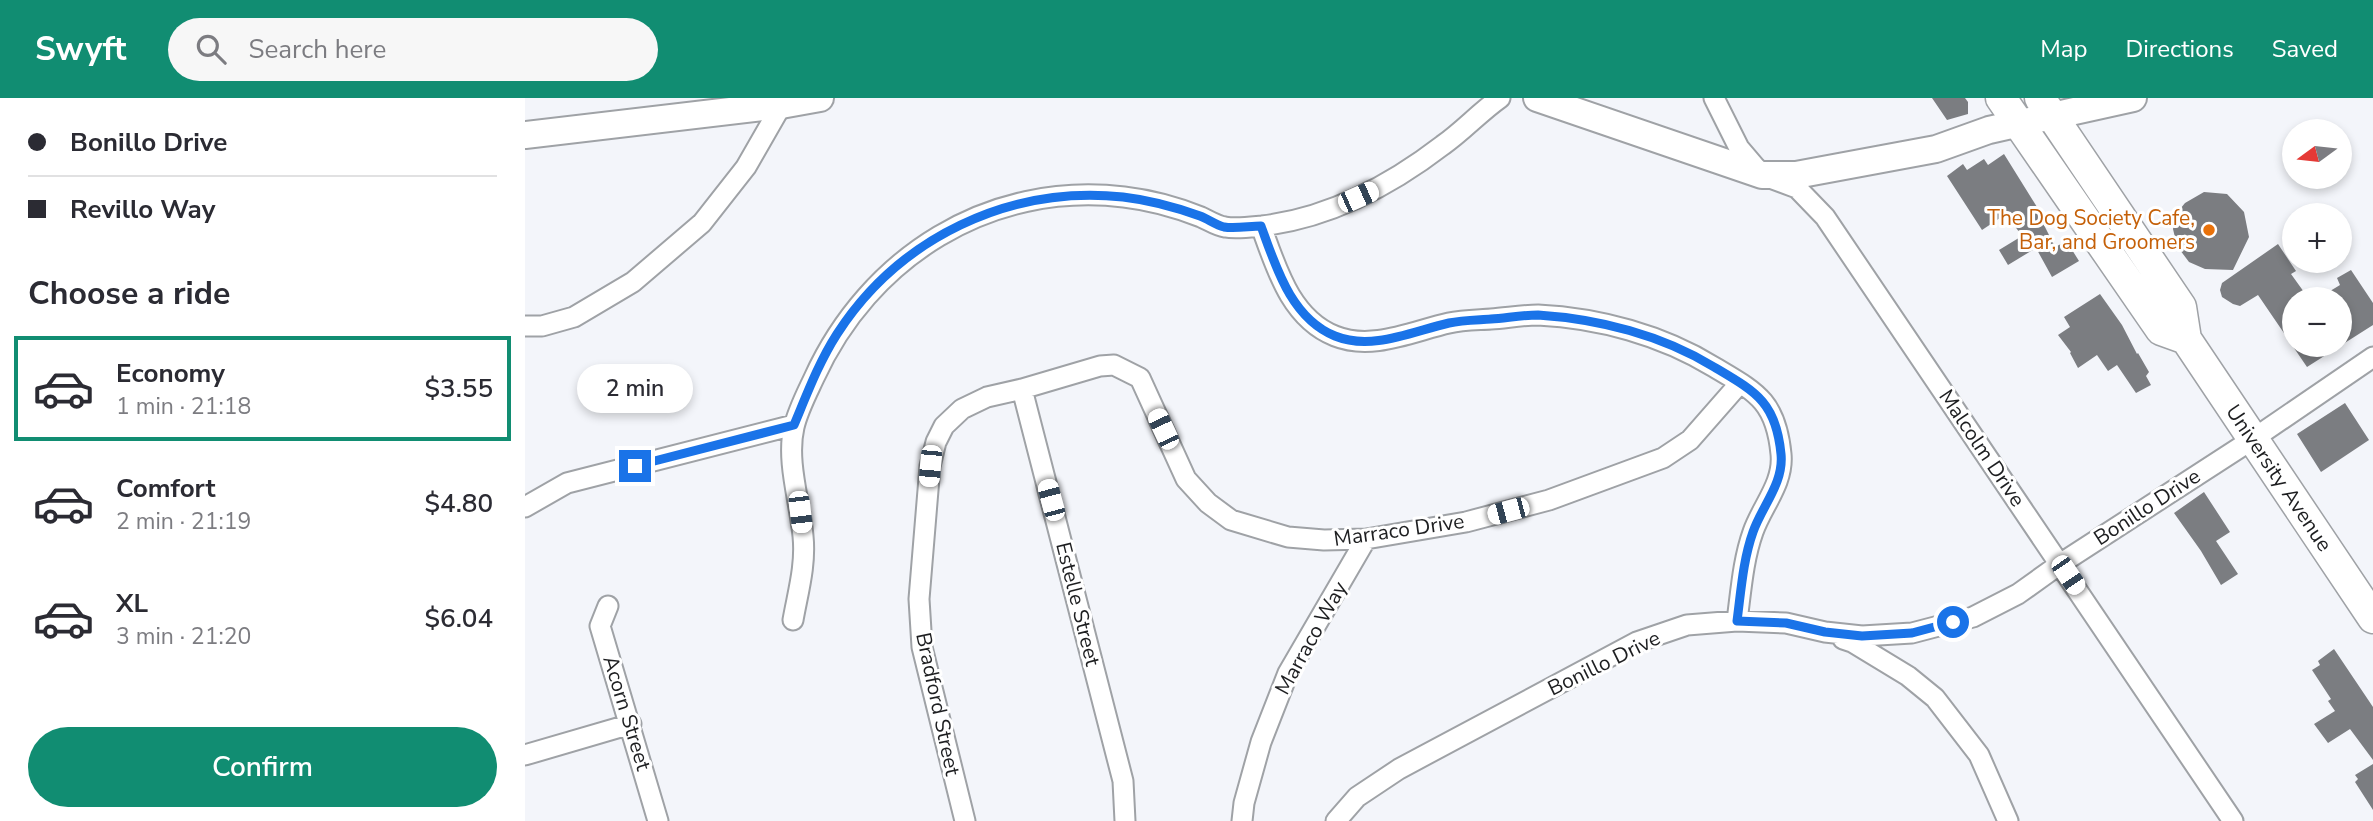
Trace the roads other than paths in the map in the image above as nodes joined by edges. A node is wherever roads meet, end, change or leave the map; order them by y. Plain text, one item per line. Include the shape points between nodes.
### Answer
1 (820, 98) edge
2 (1500, 98) edge
3 (1537, 98) edge
4 (1714, 98) edge
5 (2001, 98) edge
6 (2133, 98) edge
7 (783, 101) edge
8 (2046, 108) edge
9 (2019, 124) junction
10 (525, 135) edge
11 (1762, 175) junction
12 (1261, 226) junction
13 (525, 326) edge
14 (2186, 338) junction
15 (2373, 357) edge
16 (1740, 383) junction
17 (1022, 389) junction
18 (794, 425) junction
19 (2253, 439) junction
20 (525, 507) edge
21 (1366, 539) junction
22 (2060, 564) junction
23 (608, 606) dead end
24 (2373, 618) edge
25 (793, 620) dead end
26 (1737, 621) junction
27 (1825, 632) junction
28 (631, 724) junction
29 (525, 754) edge
30 (658, 821) edge
31 (965, 821) edge
32 (1125, 821) edge
33 (1242, 821) edge
34 (1336, 821) edge
35 (2008, 821) edge
36 (2233, 821) edge

1 - 7 street
2 - 12 street via 1423,161 1372,190 1314,213
3 - 11 street
4 - 11 street, Malcolm Drive via 1739,148
5 - 9 main road, University Avenue
6 - 8 street
7 - 10 street
7 - 13 street via 746,167 702,223 633,282 574,317
8 - 9 street
8 - 14 main road, University Avenue via 2181,307
9 - 11 street via 1936,149 1795,175
9 - 14 main road, University Avenue via 2161,330
11 - 22 street, Malcolm Drive via 1797,188 1825,217
12 - 16 street via 1295,303 1313,325 1350,341 1387,340 1451,323 1537,315 1608,324 1656,339 1699,357
12 - 18 street via 1224,227 1150,201 1097,195 1019,203 969,220 914,252 866,295 835,336
14 - 19 main road, University Avenue
15 - 19 street, Bonillo Drive
16 - 21 street, Marraco Drive via 1690,440 1663,458 1549,500 1466,522
16 - 26 street via 1765,402 1776,424 1782,457 1777,483 1753,531
17 - 21 street, Marraco Drive via 1100,366 1126,369 1140,378 1187,479 1231,520 1288,537
17 - 31 street, Bradford Street via 962,409 944,426 930,466 919,600 922,647
17 - 32 street, Estelle Street via 1123,781
18 - 20 street via 567,483
18 - 25 street via 792,457 803,565
19 - 22 street, Bonillo Drive
19 - 24 main road, University Avenue
21 - 33 street, Marraco Way via 1288,673 1261,742
22 - 27 street, Bonillo Drive via 2018,594 1973,617 1912,633 1862,636
22 - 36 street, Malcolm Drive
23 - 28 street, Acorn Street via 600,626
26 - 27 street, Bonillo Drive via 1786,623
26 - 34 street, Bonillo Drive via 1687,625 1637,642 1399,769 1357,797
27 - 35 street via 1852,642 1935,698 1979,755
28 - 29 street
28 - 30 street, Acorn Street

